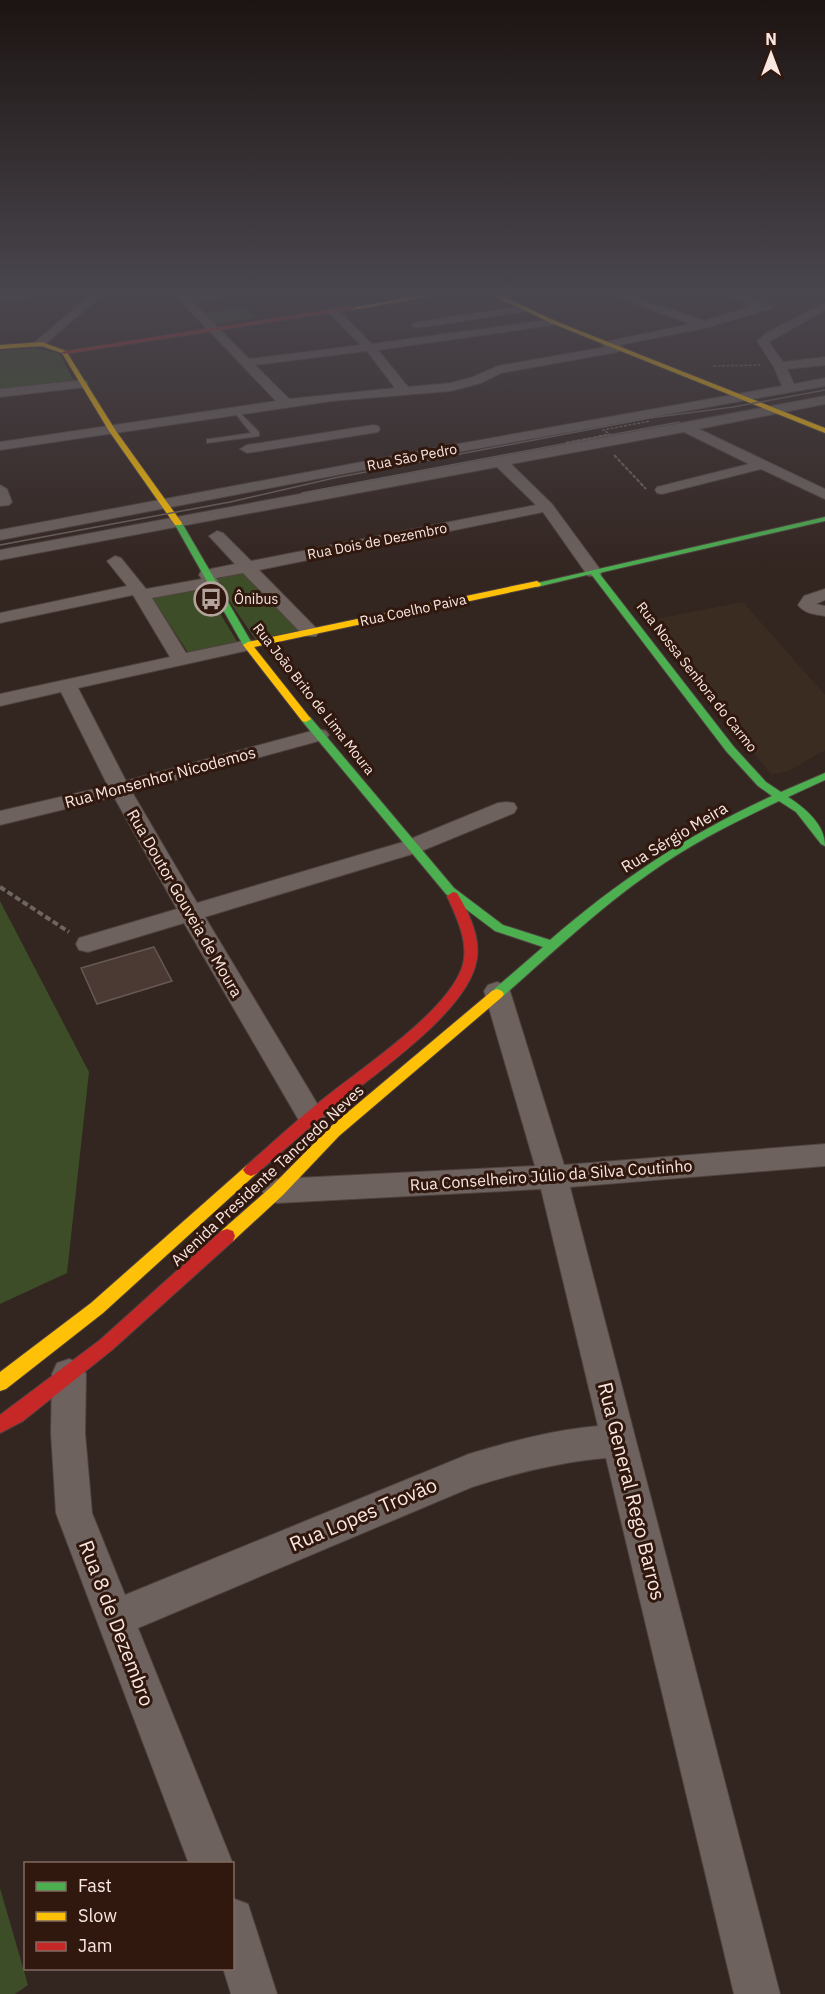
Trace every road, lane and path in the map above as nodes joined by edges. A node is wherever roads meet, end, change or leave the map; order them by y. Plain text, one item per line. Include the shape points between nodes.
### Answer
1 (45, 388) edge
2 (85, 388) edge
3 (268, 388) edge
4 (402, 388) edge
5 (441, 388) edge
6 (721, 388) edge
7 (789, 388) edge
8 (405, 392) junction
9 (0, 393) edge
10 (741, 396) junction
11 (825, 400) edge
12 (284, 405) junction
13 (773, 410) junction
14 (237, 412) junction
15 (650, 421) dead end
16 (686, 428) junction
17 (373, 429) dead end
18 (113, 431) junction
19 (825, 431) edge
20 (319, 436) junction
21 (210, 441) dead end
22 (604, 443) junction
23 (0, 446) edge
24 (569, 446) dead end
25 (247, 449) dead end
26 (501, 463) junction
27 (761, 465) junction
28 (663, 490) joint
29 (825, 495) edge
30 (547, 507) junction
31 (171, 514) junction
32 (825, 519) edge
33 (0, 535) edge
34 (217, 536) dead end
35 (0, 555) edge
36 (115, 561) dead end
37 (249, 567) junction
38 (594, 572) junction
39 (209, 579) junction
40 (140, 592) junction
41 (825, 594) edge
42 (825, 611) edge
43 (0, 618) edge
44 (310, 632) junction
45 (248, 645) junction
46 (181, 660) junction
47 (67, 685) junction
48 (0, 700) edge
49 (319, 735) junction
50 (825, 776) edge
51 (120, 789) junction
52 (781, 795) junction
53 (506, 808) dead end
54 (0, 818) edge
55 (825, 842) edge
56 (411, 847) junction
57 (0, 886) edge
58 (450, 891) junction
59 (192, 911) junction
60 (88, 944) joint
61 (552, 945) junction
62 (497, 991) junction
63 (311, 1117) junction
64 (825, 1155) edge
65 (553, 1177) junction
66 (277, 1191) junction
67 (69, 1374) junction
68 (0, 1383) edge
69 (0, 1425) edge
70 (619, 1441) junction
71 (115, 1619) junction
72 (211, 1862) edge
73 (234, 1927) edge
74 (254, 1994) edge
75 (757, 1994) edge

1 - 9 street
2 - 18 street, Rua João Brito de Lima Moura
3 - 12 street
4 - 8 street
5 - 8 street
6 - 10 street
7 - 10 street, Rua São Pedro
8 - 12 street via 355,394
10 - 13 street
10 - 31 street, Rua São Pedro
11 - 13 street, Rua São Pedro
12 - 14 street
12 - 20 street
13 - 16 street, Rua São Pedro
13 - 19 street
14 - 18 street
14 - 21 lane via 256,434
15 - 24 path, bridge via 603,430 610,434 565,443
16 - 22 street, Rua São Pedro
16 - 27 street
17 - 20 street
18 - 23 street
18 - 31 street, Rua João Brito de Lima Moura
20 - 25 street
22 - 26 street, Rua São Pedro
22 - 28 path via 645,489
26 - 30 street
26 - 31 street, Rua São Pedro
27 - 28 street
27 - 29 street
30 - 37 street, Rua Dois de Dezembro
30 - 38 street
31 - 33 street, Rua São Pedro
31 - 35 street, Rua São Pedro
31 - 39 street, Rua João Brito de Lima Moura
32 - 38 street, Rua Coelho Paiva
34 - 37 street
36 - 40 street
37 - 39 street, Rua Dois de Dezembro
37 - 44 street
38 - 44 street, Rua Coelho Paiva
38 - 52 street, Rua Nossa Senhora do Carmo via 730,749 762,784
39 - 40 street, Rua Dois de Dezembro
39 - 45 street, Rua João Brito de Lima Moura
40 - 43 street, Rua Dois de Dezembro
40 - 46 street
41 - 42 street via 807,605
44 - 45 street, Rua Coelho Paiva
45 - 46 street, Rua Coelho Paiva
45 - 49 street, Rua João Brito de Lima Moura
46 - 47 street, Rua Coelho Paiva
47 - 48 street, Rua Coelho Paiva
47 - 51 street, Rua Doutor Gouveia de Moura
49 - 51 street, Rua Monsenhor Nicodemos
49 - 56 street, Rua João Brito de Lima Moura
50 - 52 street, Rua Sérgio Meira
51 - 54 street, Rua Monsenhor Nicodemos
51 - 59 street, Rua Doutor Gouveia de Moura
52 - 55 street, Rua Nossa Senhora do Carmo via 800,810
52 - 61 street, Rua Sérgio Meira via 685,846 626,884
53 - 56 street
56 - 58 street, Rua João Brito de Lima Moura
56 - 59 street
57 - 60 path
58 - 61 street via 499,928
58 - 63 street, Avenida Presidente Tancredo Neves via 470,936 468,970 456,990 421,1026
59 - 60 street
59 - 63 street, Rua Doutor Gouveia de Moura
61 - 62 street, Avenida Presidente Tancredo Neves
62 - 65 street, Rua General Rego Barros
62 - 66 street, Avenida Presidente Tancredo Neves via 334,1132
63 - 68 street, Avenida Presidente Tancredo Neves via 96,1309
64 - 65 street, Rua Conselheiro Júlio da Silva Coutinho
65 - 66 street, Rua Conselheiro Júlio da Silva Coutinho
65 - 70 street, Rua General Rego Barros
66 - 67 street, Avenida Presidente Tancredo Neves via 106,1346
67 - 69 street, Avenida Presidente Tancredo Neves
67 - 71 street, Rua 8 de Dezembro via 68,1433 74,1513
70 - 71 street, Rua Lopes Trovão via 530,1453 469,1471
70 - 75 street, Rua General Rego Barros
71 - 72 street, Rua 8 de Dezembro
73 - 74 street

